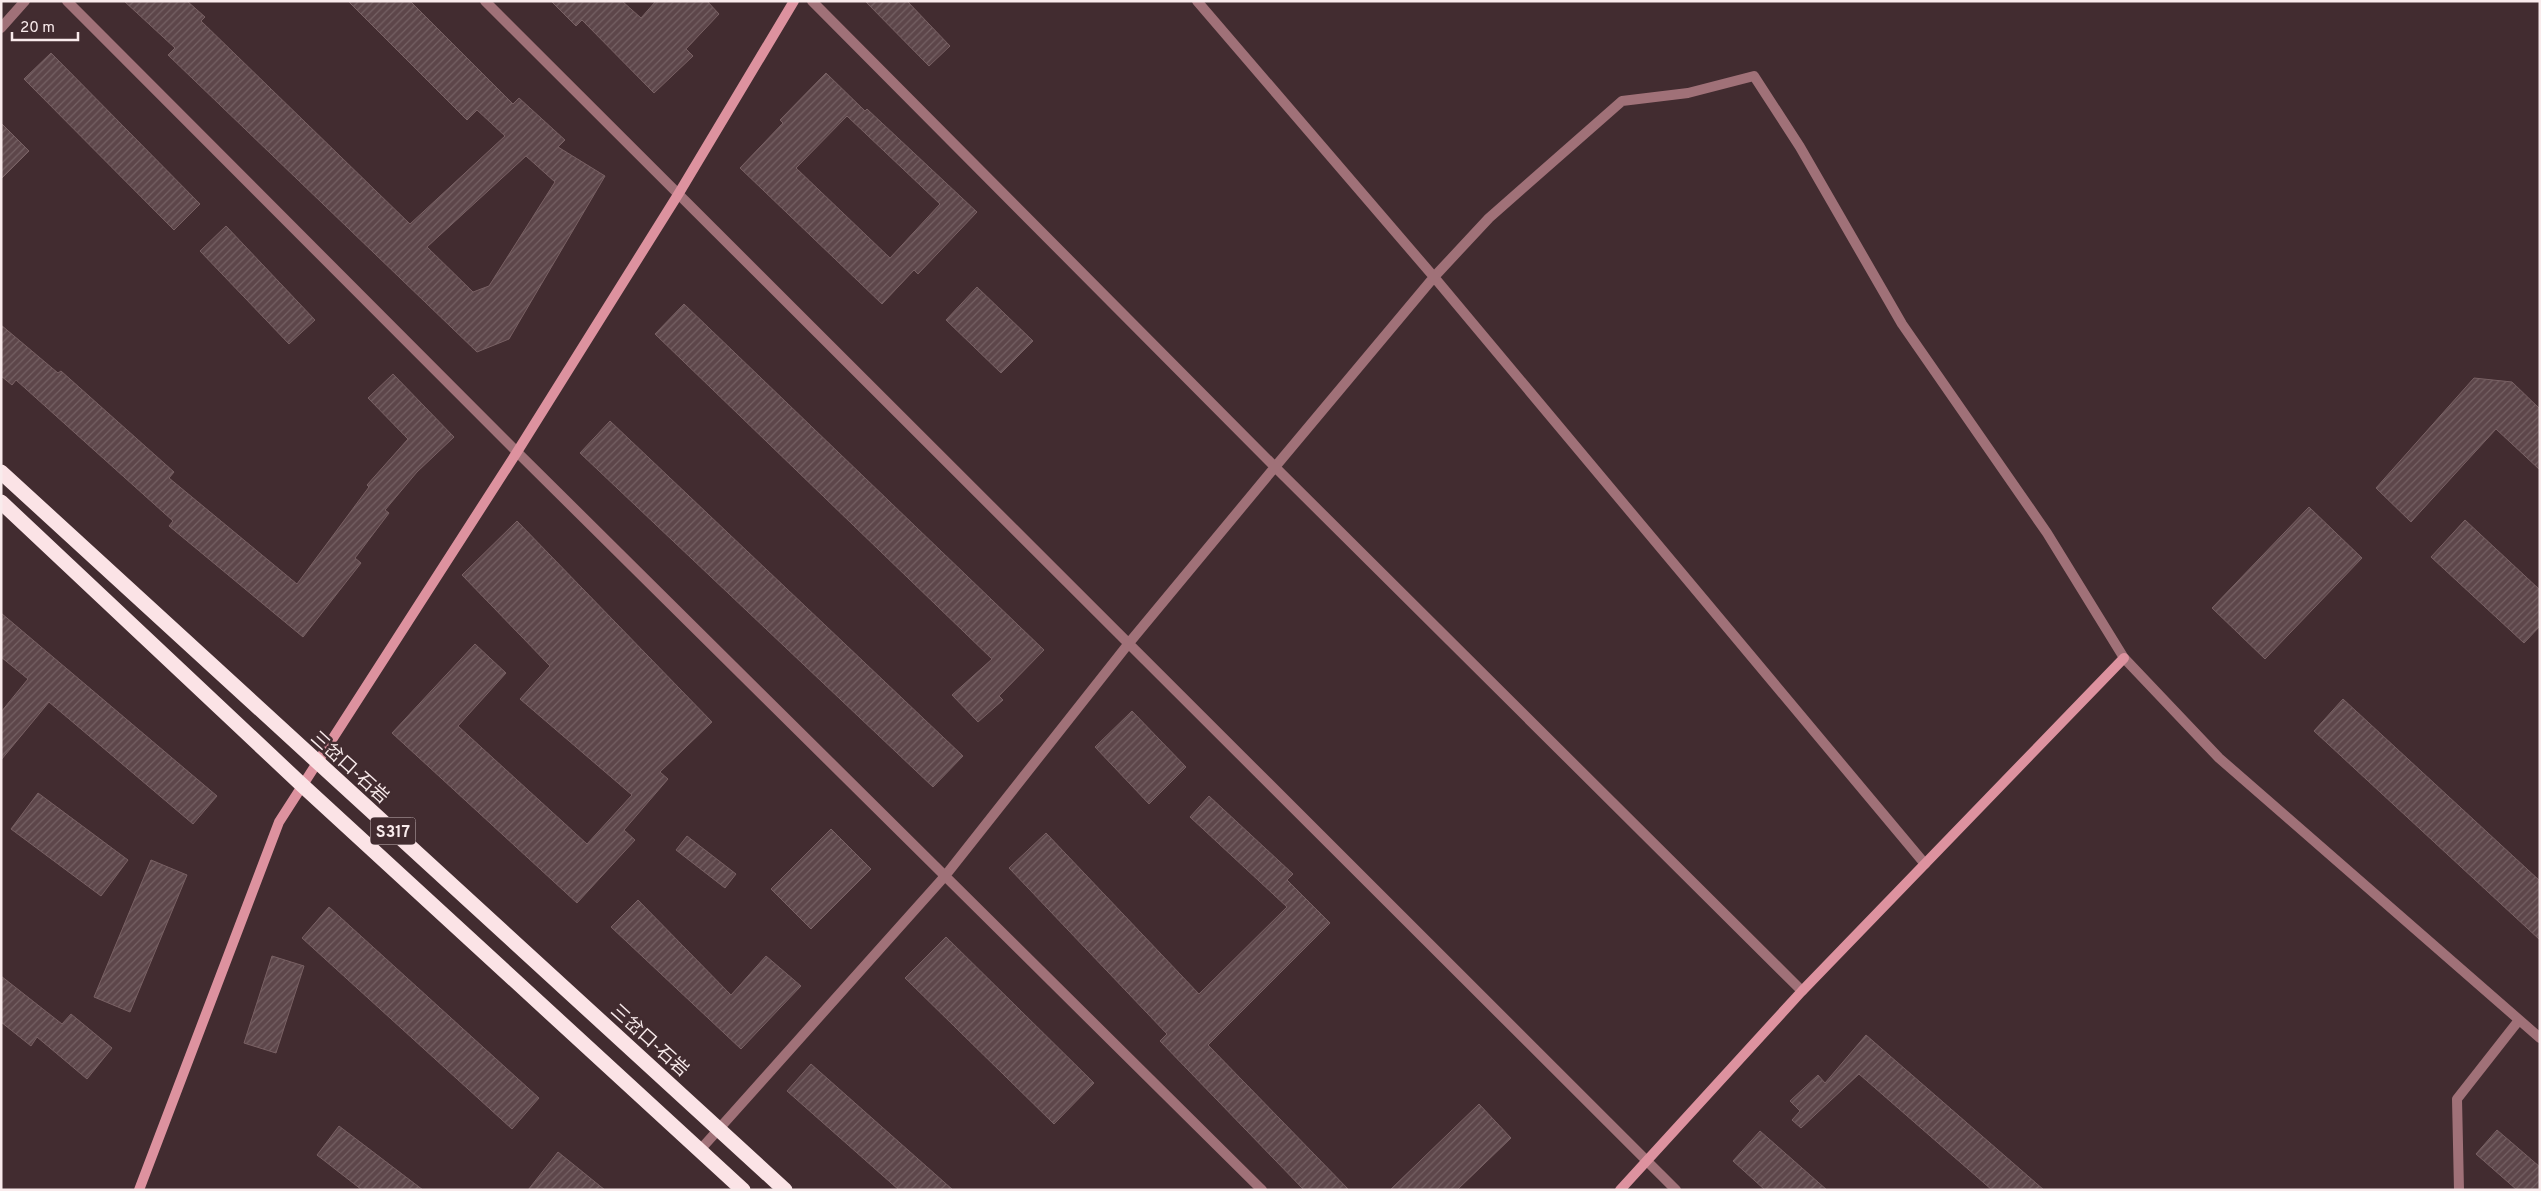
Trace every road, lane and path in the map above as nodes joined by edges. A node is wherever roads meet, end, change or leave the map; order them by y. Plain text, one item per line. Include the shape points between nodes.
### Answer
1 (25, 1) edge
2 (67, 1) edge
3 (485, 1) edge
4 (794, 1) edge
5 (812, 1) edge
6 (1196, 1) edge
7 (1, 28) edge
8 (679, 193) junction
9 (1434, 277) junction
10 (517, 452) junction
11 (1275, 467) junction
12 (1, 472) edge
13 (1, 502) edge
14 (1130, 643) junction
15 (2124, 658) junction
16 (318, 762) junction
17 (302, 785) junction
18 (1925, 864) junction
19 (945, 876) junction
20 (1802, 991) junction
21 (2519, 1020) junction
22 (2540, 1038) edge
23 (719, 1129) junction
24 (700, 1150) junction
25 (1646, 1162) junction
26 (139, 1190) edge
27 (743, 1190) edge
28 (785, 1190) edge
29 (1262, 1190) edge
30 (1620, 1190) edge
31 (1676, 1190) edge
32 (2459, 1190) edge

1 - 7 street
2 - 10 street
3 - 8 street
4 - 8 street
5 - 11 street
6 - 9 street
8 - 10 street
8 - 14 street
9 - 11 street
9 - 15 street via 1489,218 1622,101 1688,93 1754,76 1800,147 1902,324 2047,533
9 - 18 street
10 - 16 street
10 - 19 street
11 - 14 street
11 - 20 street
12 - 16 highway, 三岔口-石岩 / S317
13 - 17 highway, S317
14 - 19 street
14 - 25 street
15 - 18 street
15 - 21 street via 2219,758
16 - 17 street
16 - 23 highway, 三岔口-石岩 / S317
17 - 24 highway, S317
17 - 26 street via 280,822
18 - 20 street
19 - 23 street
19 - 29 street
20 - 25 street
21 - 22 street
21 - 32 street via 2457,1100
23 - 24 street
23 - 28 highway, 三岔口-石岩 / S317
24 - 27 highway, S317
25 - 30 street
25 - 31 street

